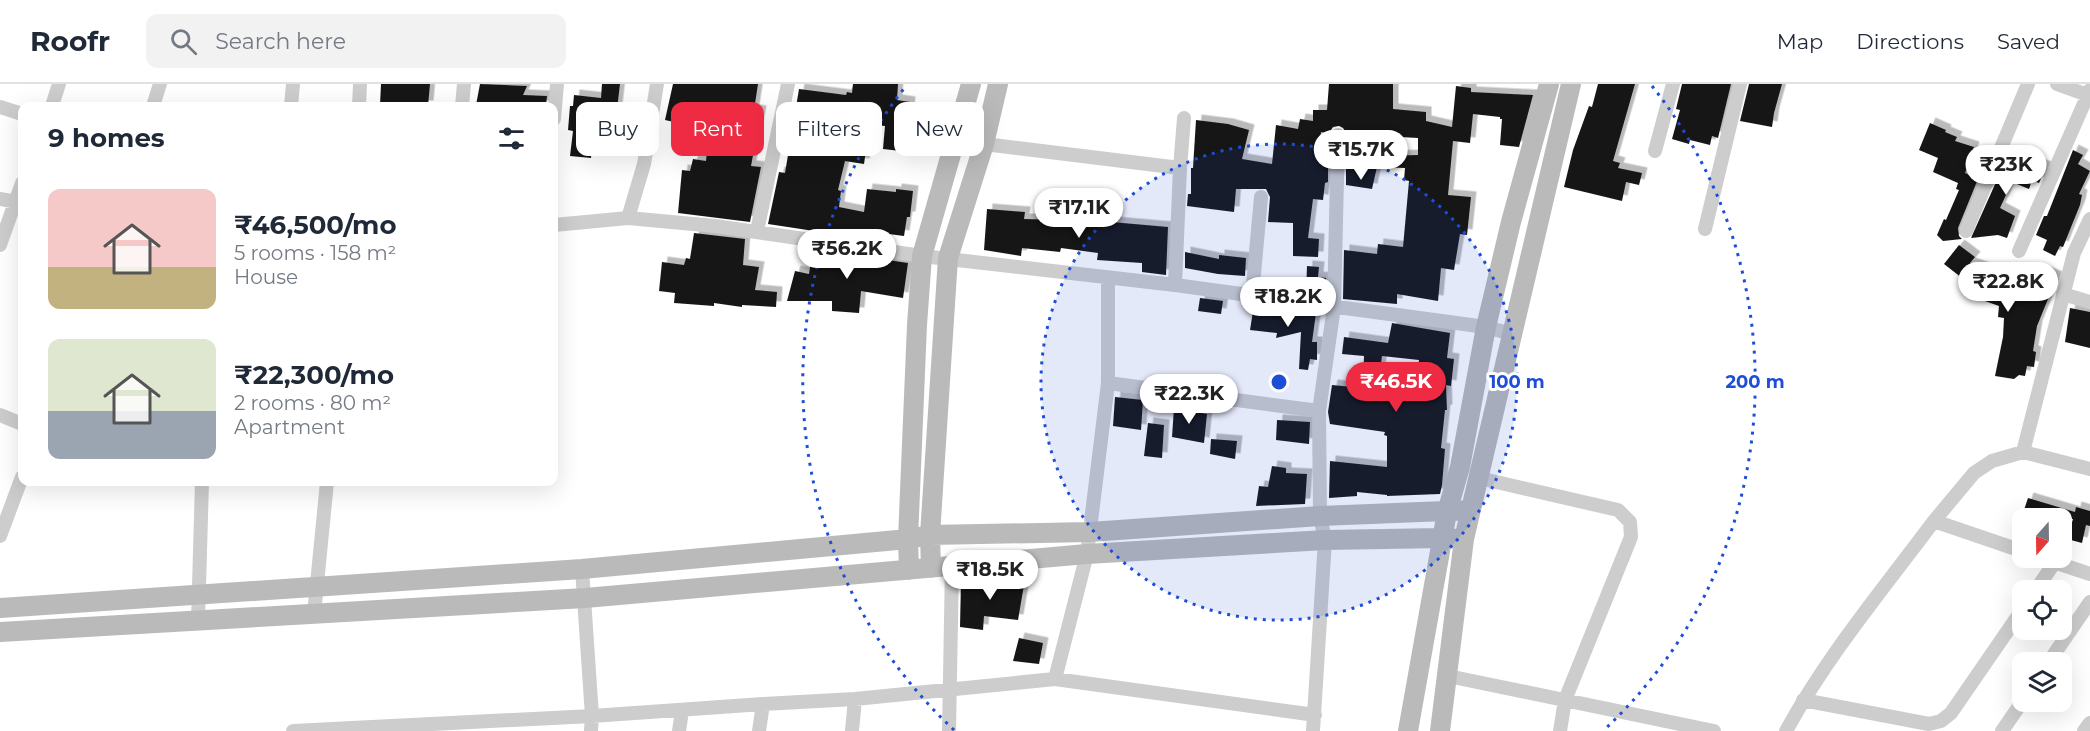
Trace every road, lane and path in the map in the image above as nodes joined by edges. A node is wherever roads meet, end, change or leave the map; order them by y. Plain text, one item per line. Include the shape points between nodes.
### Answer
1 (59, 84) edge
2 (160, 84) edge
3 (293, 84) edge
4 (360, 84) edge
5 (464, 84) edge
6 (556, 84) edge
7 (657, 84) edge
8 (788, 84) edge
9 (971, 84) edge
10 (998, 84) edge
11 (1546, 84) edge
12 (1673, 84) edge
13 (1740, 84) edge
14 (2028, 84) edge
15 (2057, 84) edge
16 (1571, 86) edge
17 (2089, 94) edge
18 (53, 102) edge
19 (154, 102) edge
20 (291, 102) edge
21 (359, 102) edge
22 (462, 102) edge
23 (555, 102) edge
24 (0, 107) edge
25 (18, 113) edge
26 (1184, 118) dead end
27 (1338, 135) dead end
28 (984, 144) joint
29 (1655, 151) dead end
30 (980, 156) edge
31 (1180, 168) junction
32 (1261, 197) dead end
33 (0, 198) edge
34 (18, 202) edge
35 (18, 204) edge
36 (628, 218) junction
37 (2090, 221) edge
38 (561, 225) edge
39 (1705, 229) dead end
40 (757, 231) junction
41 (1966, 231) dead end
42 (0, 245) edge
43 (2019, 251) dead end
44 (922, 256) junction
45 (948, 258) junction
46 (1108, 278) junction
47 (1174, 285) junction
48 (2063, 294) junction
49 (1252, 296) junction
50 (2090, 302) edge
51 (1334, 307) junction
52 (1486, 327) junction
53 (1512, 334) junction
54 (1108, 383) junction
55 (1319, 411) junction
56 (0, 415) edge
57 (18, 422) edge
58 (2023, 452) junction
59 (2090, 469) edge
60 (1479, 478) junction
61 (19, 486) edge
62 (202, 486) edge
63 (327, 486) edge
64 (1471, 510) junction
65 (1447, 512) junction
66 (1320, 516) junction
67 (1934, 521) junction
68 (1090, 532) junction
69 (930, 535) junction
70 (0, 536) edge
71 (1442, 538) junction
72 (908, 539) junction
73 (1464, 539) junction
74 (1325, 540) junction
75 (2012, 548) edge
76 (1087, 554) junction
77 (952, 566) junction
78 (930, 568) junction
79 (2072, 568) edge
80 (582, 569) junction
81 (909, 570) junction
82 (2090, 574) edge
83 (316, 587) junction
84 (198, 595) junction
85 (585, 598) junction
86 (2090, 602) edge
87 (0, 608) edge
88 (314, 614) junction
89 (198, 621) junction
90 (2012, 625) edge
91 (0, 632) edge
92 (2056, 652) edge
93 (1448, 676) junction
94 (1055, 679) junction
95 (950, 691) junction
96 (855, 699) junction
97 (1565, 700) junction
98 (1803, 700) junction
99 (763, 704) junction
100 (682, 711) junction
101 (2015, 712) edge
102 (1315, 715) junction
103 (592, 716) junction
104 (2090, 723) edge
105 (1929, 728) edge
106 (293, 731) edge
107 (591, 731) edge
108 (679, 731) edge
109 (759, 731) edge
110 (852, 731) edge
111 (949, 731) edge
112 (1313, 731) edge
113 (1408, 731) edge
114 (1440, 731) edge
115 (1560, 731) edge
116 (1714, 731) edge
117 (1786, 731) edge
118 (2002, 731) edge
119 (2084, 731) edge

1 - 18 street
2 - 19 street
3 - 20 street
4 - 21 street
5 - 22 street
6 - 23 street
7 - 36 street via 645,164
8 - 40 street
9 - 44 street
10 - 28 street
11 - 16 street
11 - 52 street
12 - 29 street
13 - 39 street
14 - 41 street
15 - 17 street
16 - 53 street
17 - 43 street
24 - 25 street
26 - 31 street
27 - 51 street
28 - 31 street
30 - 45 street
31 - 47 street
32 - 49 street
33 - 34 street
35 - 42 street
36 - 38 street
36 - 40 street
37 - 48 street via 2074,253
40 - 44 street
44 - 45 street
44 - 72 street
45 - 46 street
45 - 69 street
46 - 47 street
46 - 54 street
47 - 49 street
48 - 50 street
48 - 58 street
49 - 51 street
51 - 52 street
51 - 55 street
52 - 53 street
52 - 65 street via 1460,467
53 - 60 street
54 - 55 street
54 - 68 street
55 - 66 street
56 - 57 street
58 - 59 street
58 - 67 street via 1992,461 1974,473
60 - 64 street
60 - 97 street via 1618,510 1630,522 1630,537
61 - 70 street
62 - 84 street
63 - 83 street
64 - 65 street
64 - 73 street
65 - 66 street
65 - 71 street
66 - 68 street
66 - 74 street
67 - 75 street
67 - 98 street via 1827,662
68 - 69 street
68 - 76 street
69 - 72 street
69 - 78 street
71 - 73 street
71 - 74 street
71 - 113 street
72 - 80 street
72 - 81 street
73 - 93 street
74 - 76 street
74 - 102 street
76 - 77 street
76 - 94 street
77 - 78 street
77 - 95 street
78 - 81 street
79 - 82 street
80 - 83 street
80 - 85 street
81 - 85 street
83 - 84 street
83 - 88 street
84 - 87 street
84 - 89 street
85 - 88 street
85 - 103 street
86 - 92 street
88 - 89 street
89 - 91 street
90 - 105 street via 1951,713
93 - 97 street
93 - 114 street
94 - 95 street
94 - 102 street
95 - 96 street
95 - 111 street
96 - 99 street
96 - 110 street
97 - 115 street
97 - 116 street
98 - 105 street
98 - 117 street
99 - 100 street
99 - 109 street
100 - 103 street
100 - 108 street
101 - 118 street
102 - 112 street
103 - 106 street
103 - 107 street
104 - 119 street

